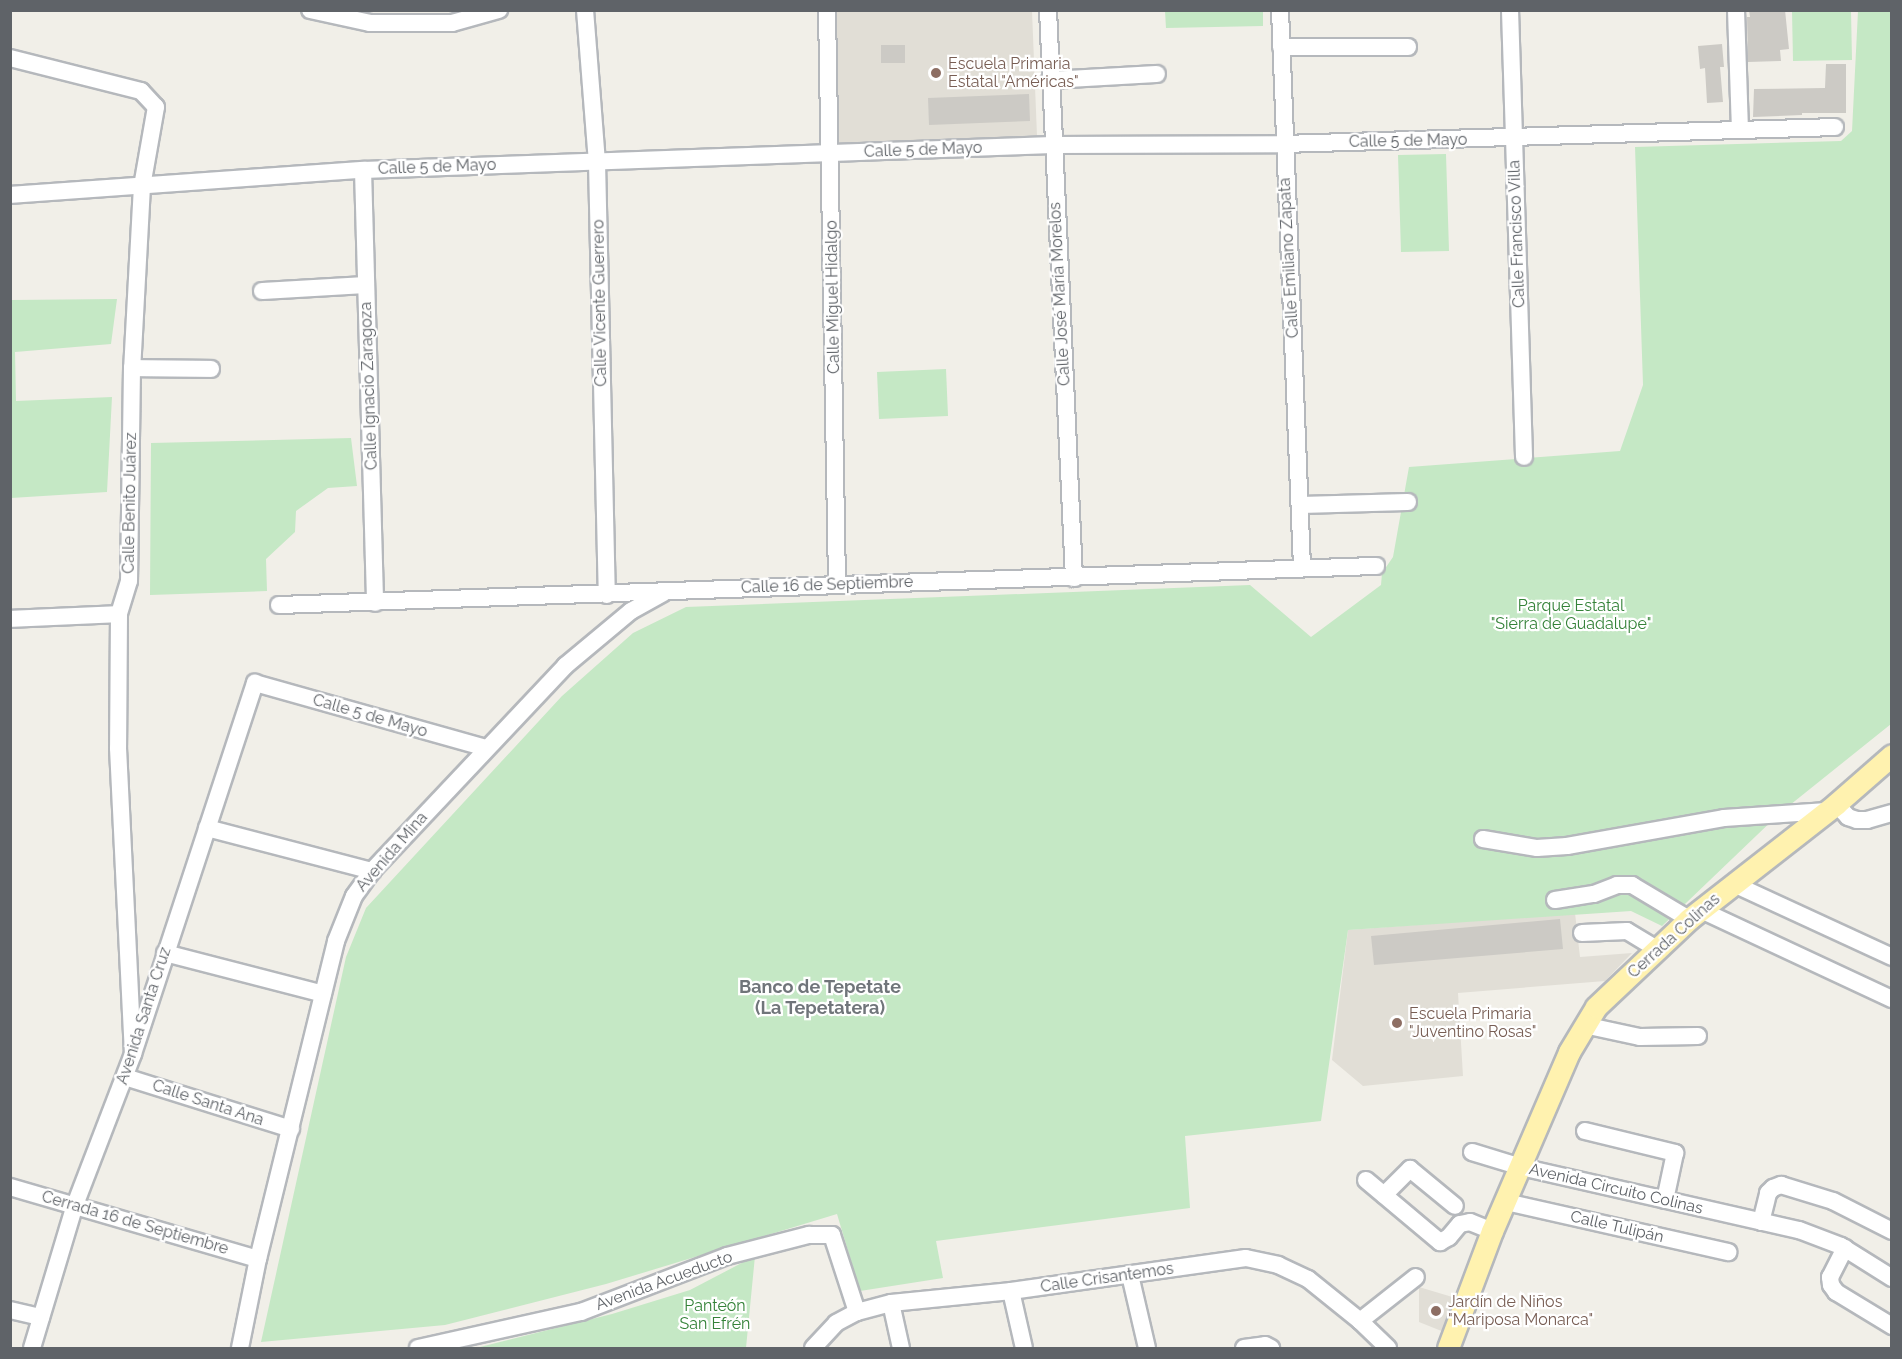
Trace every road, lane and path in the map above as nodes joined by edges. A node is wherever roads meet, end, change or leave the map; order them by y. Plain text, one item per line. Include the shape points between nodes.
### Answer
1 (310, 10) edge
2 (499, 10) edge
3 (585, 10) edge
4 (827, 10) edge
5 (1048, 10) edge
6 (1280, 10) edge
7 (1510, 10) edge
8 (1736, 10) edge
9 (1281, 47) junction
10 (1408, 47) dead end
11 (10, 58) edge
12 (1157, 74) dead end
13 (1050, 80) junction
14 (1836, 128) dead end
15 (1740, 129) junction
16 (1514, 138) junction
17 (1283, 144) junction
18 (1053, 145) junction
19 (831, 154) junction
20 (597, 162) junction
21 (363, 170) junction
22 (142, 186) junction
23 (10, 195) edge
24 (366, 285) junction
25 (262, 291) dead end
26 (132, 368) junction
27 (211, 369) dead end
28 (1524, 457) dead end
29 (1408, 502) dead end
30 (1300, 505) junction
31 (1376, 566) dead end
32 (1302, 568) junction
33 (1074, 578) junction
34 (837, 584) junction
35 (668, 591) junction
36 (607, 595) junction
37 (375, 603) junction
38 (279, 605) dead end
39 (119, 614) junction
40 (10, 619) edge
41 (255, 683) joint
42 (486, 748) junction
43 (1892, 755) edge
44 (1832, 808) junction
45 (1892, 813) edge
46 (207, 828) junction
47 (1483, 839) dead end
48 (372, 871) junction
49 (1734, 884) junction
50 (1555, 900) dead end
51 (1695, 914) junction
52 (1582, 933) dead end
53 (1658, 949) junction
54 (165, 953) junction
55 (1892, 957) edge
56 (323, 994) junction
57 (1892, 999) edge
58 (1584, 1025) junction
59 (1698, 1036) dead end
60 (133, 1054) junction
61 (125, 1077) junction
62 (291, 1129) junction
63 (1586, 1131) dead end
64 (1472, 1152) dead end
65 (1521, 1167) junction
66 (1366, 1180) dead end
67 (10, 1187) edge
68 (1384, 1195) junction
69 (1665, 1200) junction
70 (1506, 1202) junction
71 (75, 1204) junction
72 (1455, 1206) dead end
73 (1761, 1222) junction
74 (1492, 1231) junction
75 (1892, 1232) edge
76 (1845, 1248) junction
77 (1728, 1252) dead end
78 (258, 1259) junction
79 (1130, 1275) junction
80 (1416, 1277) dead end
81 (1892, 1278) edge
82 (1011, 1291) junction
83 (891, 1303) junction
84 (10, 1310) edge
85 (857, 1312) junction
86 (41, 1317) junction
87 (1360, 1322) junction
88 (1892, 1326) edge
89 (32, 1348) edge
90 (240, 1348) edge
91 (418, 1348) edge
92 (813, 1348) edge
93 (901, 1348) edge
94 (1024, 1348) edge
95 (1147, 1348) edge
96 (1244, 1348) edge
97 (1271, 1348) edge
98 (1388, 1348) edge
99 (1448, 1348) edge

1 - 2 street via 370,23 452,23
3 - 20 street, Calle Vicente Guerrero
4 - 19 street, Calle Miguel Hidalgo
5 - 13 street, Calle José María Morelos
6 - 9 street, Calle Emiliano Zapata
7 - 16 street, Calle Francisco Villa
8 - 15 street
9 - 10 street
9 - 17 street, Calle Emiliano Zapata
11 - 22 street, Calle Benito Juárez via 141,91 156,107
12 - 13 street
13 - 18 street, Calle José María Morelos
14 - 15 street, Calle 5 de Mayo
15 - 16 street, Calle 5 de Mayo
16 - 17 street, Calle 5 de Mayo
16 - 28 street, Calle Francisco Villa
17 - 18 street, Calle 5 de Mayo
17 - 30 street, Calle Emiliano Zapata
18 - 19 street, Calle 5 de Mayo
18 - 33 street, Calle José María Morelos
19 - 20 street, Calle 5 de Mayo
19 - 34 street, Calle Miguel Hidalgo
20 - 21 street, Calle 5 de Mayo
20 - 36 street, Calle Vicente Guerrero
21 - 22 street, Calle 5 de Mayo
21 - 24 street, Calle Ignacio Zaragoza
22 - 23 street, Calle 5 de Mayo
22 - 26 street, Calle Benito Juárez
24 - 25 street
24 - 37 street, Calle Ignacio Zaragoza
26 - 27 street
26 - 39 street, Calle Benito Juárez via 129,581
29 - 30 street
30 - 32 street, Calle Emiliano Zapata
31 - 32 street, Calle 16 de Septiembre
32 - 33 street, Calle 16 de Septiembre
33 - 34 street, Calle 16 de Septiembre
34 - 35 street, Calle 16 de Septiembre
35 - 36 street, Calle 16 de Septiembre
35 - 42 street, Avenida Mina via 631,611 565,666
36 - 37 street, Calle 16 de Septiembre
37 - 38 street, Calle 16 de Septiembre
39 - 40 street
39 - 60 street, Calle Benito Juárez via 118,748
41 - 42 street, Calle 5 de Mayo
41 - 46 street, Avenida Santa Cruz
42 - 48 street, Avenida Mina
43 - 44 main road, Cerrada Colinas
44 - 45 street via 1857,820
44 - 47 street via 1724,818 1567,846 1537,848
44 - 49 main road, Cerrada Colinas
46 - 48 street
46 - 54 street, Avenida Santa Cruz
48 - 56 street, Avenida Mina via 354,897 336,941
49 - 51 main road, Cerrada Colinas
49 - 55 street
50 - 51 street via 1632,885
51 - 53 main road, Cerrada Colinas
51 - 57 street
52 - 53 street via 1627,931
53 - 58 main road, Cerrada Colinas via 1596,1007
54 - 56 street
54 - 60 street, Avenida Santa Cruz
56 - 62 street, Avenida Mina
58 - 59 street via 1640,1037
58 - 65 main road, Cerrada Colinas
60 - 61 street, Avenida Santa Cruz
61 - 62 street, Calle Santa Ana
61 - 71 street, Avenida Santa Cruz
62 - 78 street, Avenida Mina
63 - 69 street via 1675,1153
64 - 65 street
65 - 69 street, Avenida Circuito Colinas
65 - 70 main road, Avenida Circuito Colinas
66 - 68 street
67 - 71 street, Cerrada 16 de Septiembre
68 - 72 street via 1410,1168
68 - 74 street via 1440,1242 1460,1224 1470,1222
69 - 73 street, Avenida Circuito Colinas
70 - 74 main road, Avenida Circuito Colinas
70 - 77 street, Calle Tulipán
71 - 78 street, Cerrada 16 de Septiembre
71 - 86 street, Avenida Santa Cruz
73 - 75 street via 1768,1194 1781,1185 1833,1201
73 - 76 street, Avenida Circuito Colinas via 1799,1230
74 - 99 main road, Avenida Circuito Colinas
76 - 81 street, Avenida Circuito Colinas
76 - 88 street via 1830,1276 1831,1285 1836,1292
78 - 90 street, Avenida Mina
79 - 82 street, Calle Crisantemos
79 - 87 street, Calle Crisantemos via 1246,1258 1278,1265 1308,1280
79 - 95 street
80 - 87 street
82 - 83 street, Calle Crisantemos
82 - 94 street
83 - 85 street, Calle Crisantemos
83 - 93 street
84 - 86 street
85 - 91 street, Avenida Acueducto via 832,1235 809,1235 727,1256 581,1312
85 - 92 street, Calle Crisantemos via 836,1323
86 - 89 street, Avenida Santa Cruz
87 - 98 street, Calle Crisantemos
96 - 97 street

